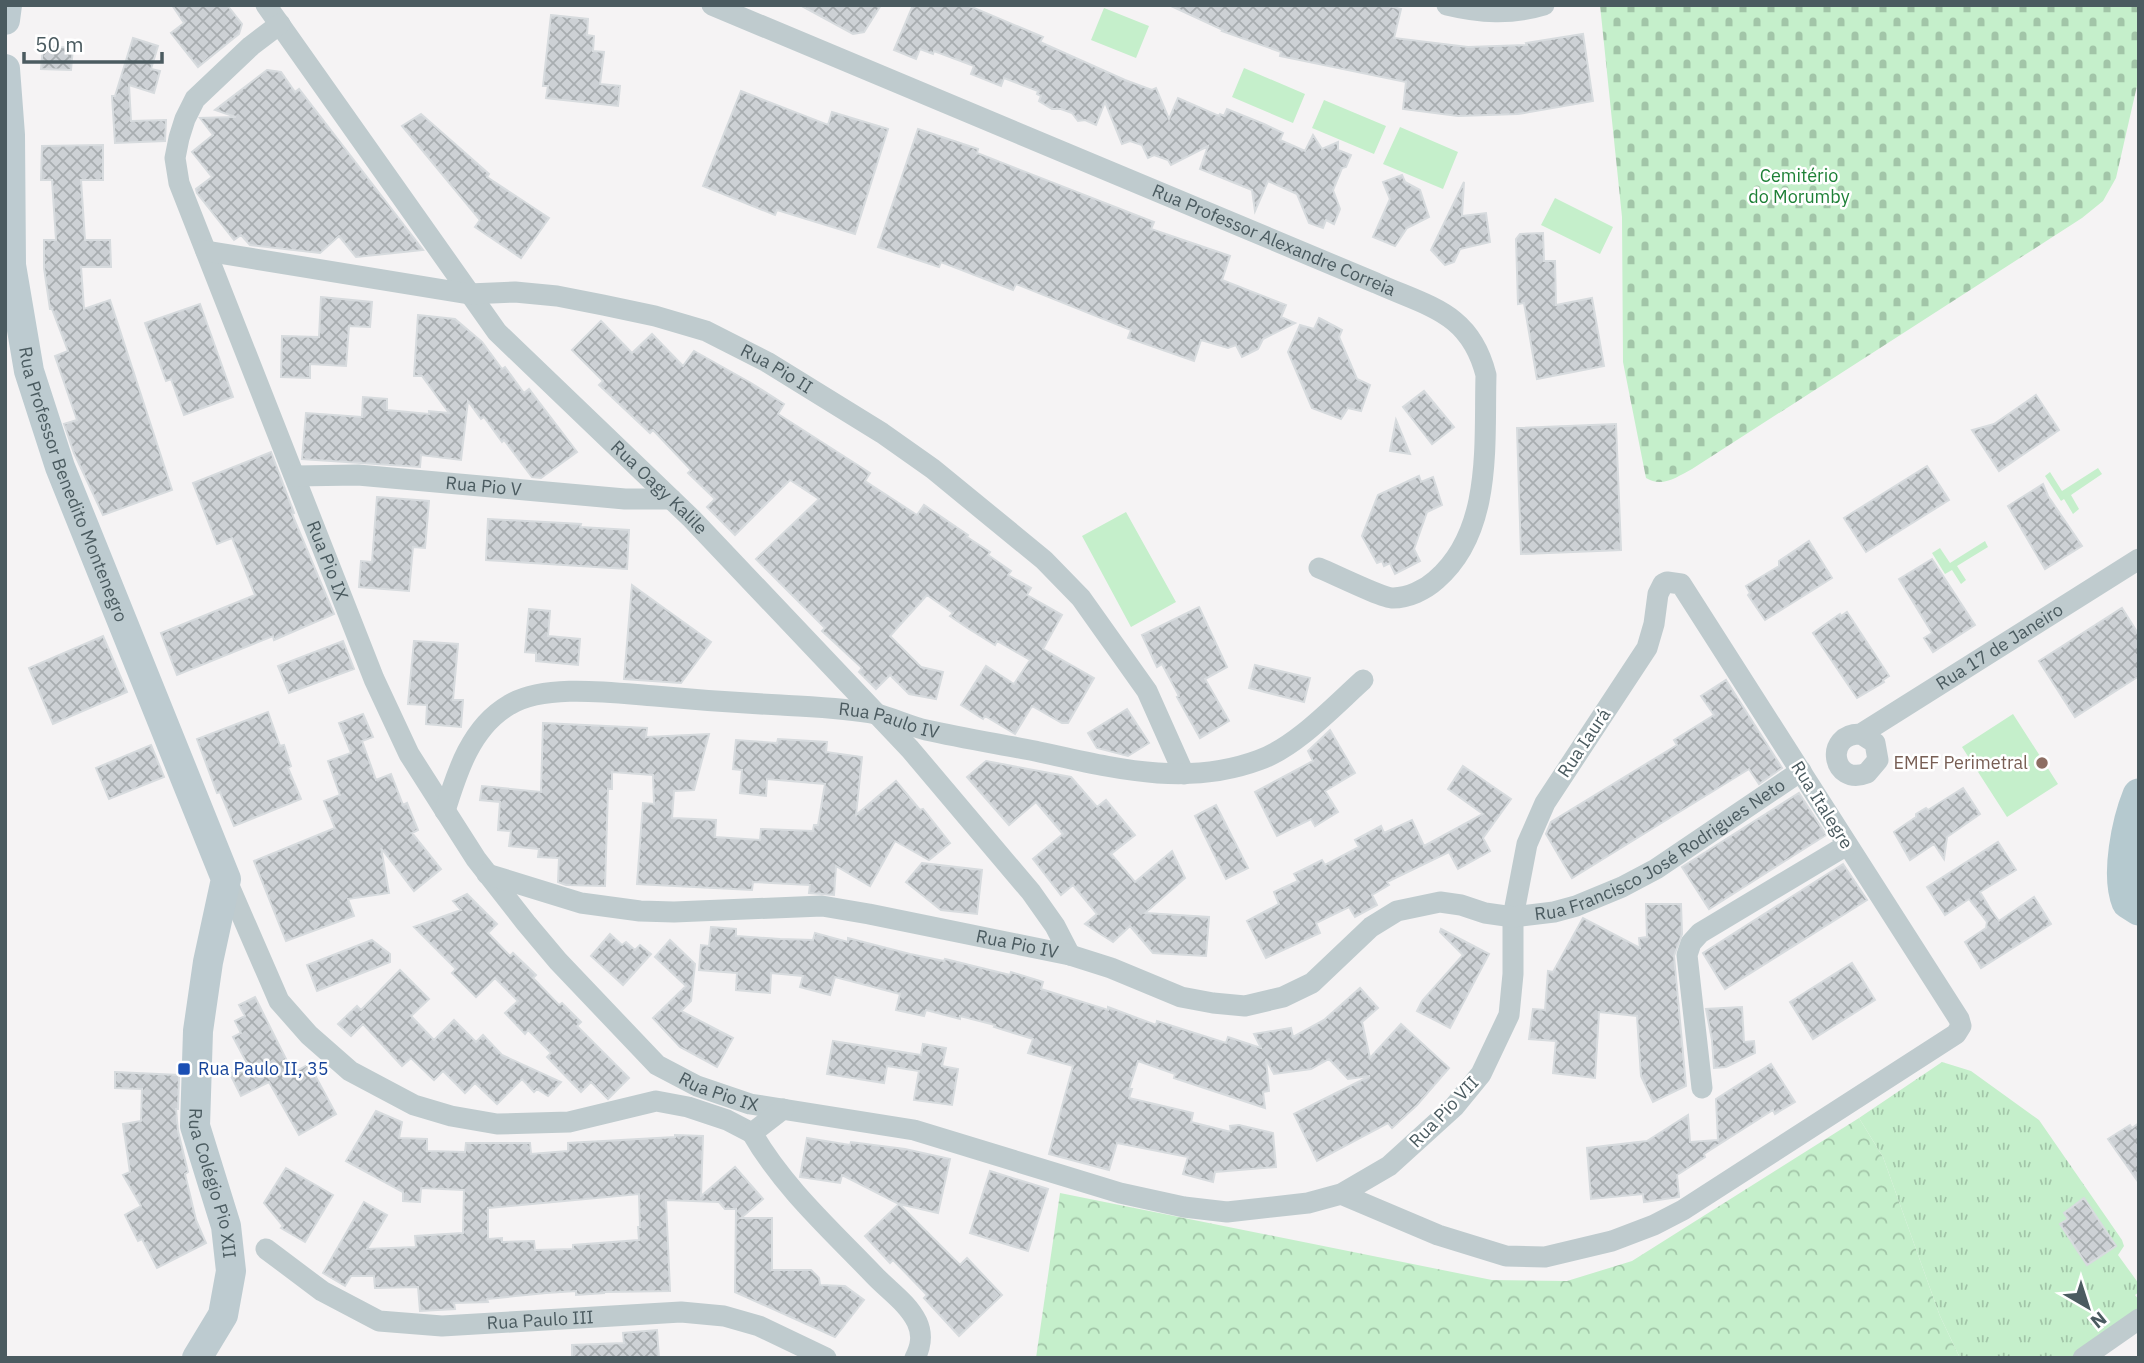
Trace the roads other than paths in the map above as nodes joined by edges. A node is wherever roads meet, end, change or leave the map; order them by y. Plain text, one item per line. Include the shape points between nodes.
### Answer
1 (7, 5) edge
2 (266, 5) edge
3 (712, 5) edge
4 (1447, 5) edge
5 (1544, 5) edge
6 (5, 20) edge
7 (280, 24) junction
8 (5, 69) edge
9 (206, 251) junction
10 (469, 294) junction
11 (295, 476) junction
12 (671, 499) junction
13 (2139, 559) edge
14 (1319, 568) dead end
15 (1673, 581) joint
16 (1363, 680) dead end
17 (875, 714) junction
18 (1861, 734) dead end
19 (1801, 771) junction
20 (1184, 774) junction
21 (2139, 795) edge
22 (444, 811) junction
23 (1846, 845) junction
24 (487, 874) junction
25 (226, 879) junction
26 (2139, 909) edge
27 (1513, 917) junction
28 (1070, 955) junction
29 (657, 1065) junction
30 (1703, 1088) dead end
31 (656, 1101) junction
32 (783, 1109) junction
33 (752, 1133) junction
34 (1341, 1194) junction
35 (266, 1249) dead end
36 (2139, 1318) edge
37 (197, 1358) edge
38 (826, 1358) edge
39 (915, 1358) edge
40 (2083, 1358) edge

1 - 6 street
2 - 7 street, Rua Oagy Kalile
3 - 14 street, Rua Professor Alexandre Correia via 1338,267 1449,315 1461,325 1481,354 1486,375 1480,506 1463,549 1427,588 1391,598
4 - 5 street via 1507,13
7 - 9 street, Rua Pio IX via 214,79 195,99 185,119 175,158 179,183
7 - 10 street, Rua Oagy Kalile
8 - 25 street, Rua Professor Benedito Montenegro via 11,265 29,371 60,467
9 - 10 street, Rua Pio II
9 - 11 street, Rua Pio IX
10 - 12 street, Rua Oagy Kalile via 497,332
10 - 20 street, Rua Pio II via 557,296 706,331 767,362 882,433 988,514 1081,598 1146,691
11 - 12 street, Rua Pio V via 358,475 625,499
11 - 22 street, Rua Pio IX via 374,679 409,754
12 - 17 street, Rua Oagy Kalile
13 - 18 street, Rua 17 de Janeiro
15 - 19 street, Rua Italegre via 1690,597
15 - 27 street, Rua Iaurá via 1660,588 1647,648 1535,823
16 - 20 street, Rua Paulo IV via 1296,738 1259,761
17 - 20 street, Rua Paulo IV via 924,730 1111,767
17 - 22 street, Rua Paulo IV via 637,695 570,692 526,697 509,704 480,732 459,765
17 - 28 street, Rua Oagy Kalile via 1031,892
19 - 23 street, Rua Italegre
19 - 27 street, Rua Francisco José Rodrigues Neto via 1635,881 1576,906
21 - 26 main road via 2127,838 2124,887 2128,902
22 - 24 street, Rua Pio IX
23 - 30 street via 1700,933 1691,943 1687,955
23 - 34 street, Rua Italegre via 1959,1019 1956,1034 1692,1205 1612,1241 1545,1257 1506,1256 1438,1235
24 - 28 street, Rua Pio IV via 581,903 674,912 822,906
24 - 29 street, Rua Pio IX via 558,961
25 - 31 street via 279,1001 350,1071 414,1105 497,1124 569,1122
25 - 37 street, Rua Colégio Pio XII via 198,1031 195,1126 226,1226 232,1271 223,1315
27 - 28 street, Rua Pio IV via 1440,902 1397,911 1371,927 1312,983 1283,997 1245,1006 1181,997
27 - 34 street, Rua Pio VII via 1509,1015 1481,1074 1454,1107 1389,1166
29 - 31 street, Rua Pio IX via 662,1081
29 - 32 street, Rua Pio IX via 697,1086 750,1104
31 - 33 street via 688,1107
32 - 33 street
32 - 34 street, Rua Pio VII via 914,1130 1120,1193 1184,1207 1227,1212 1308,1203
33 - 39 street via 788,1184 916,1320 921,1331
35 - 38 street, Rua Paulo III via 322,1291 379,1321 442,1326 681,1312 759,1326
36 - 40 street

